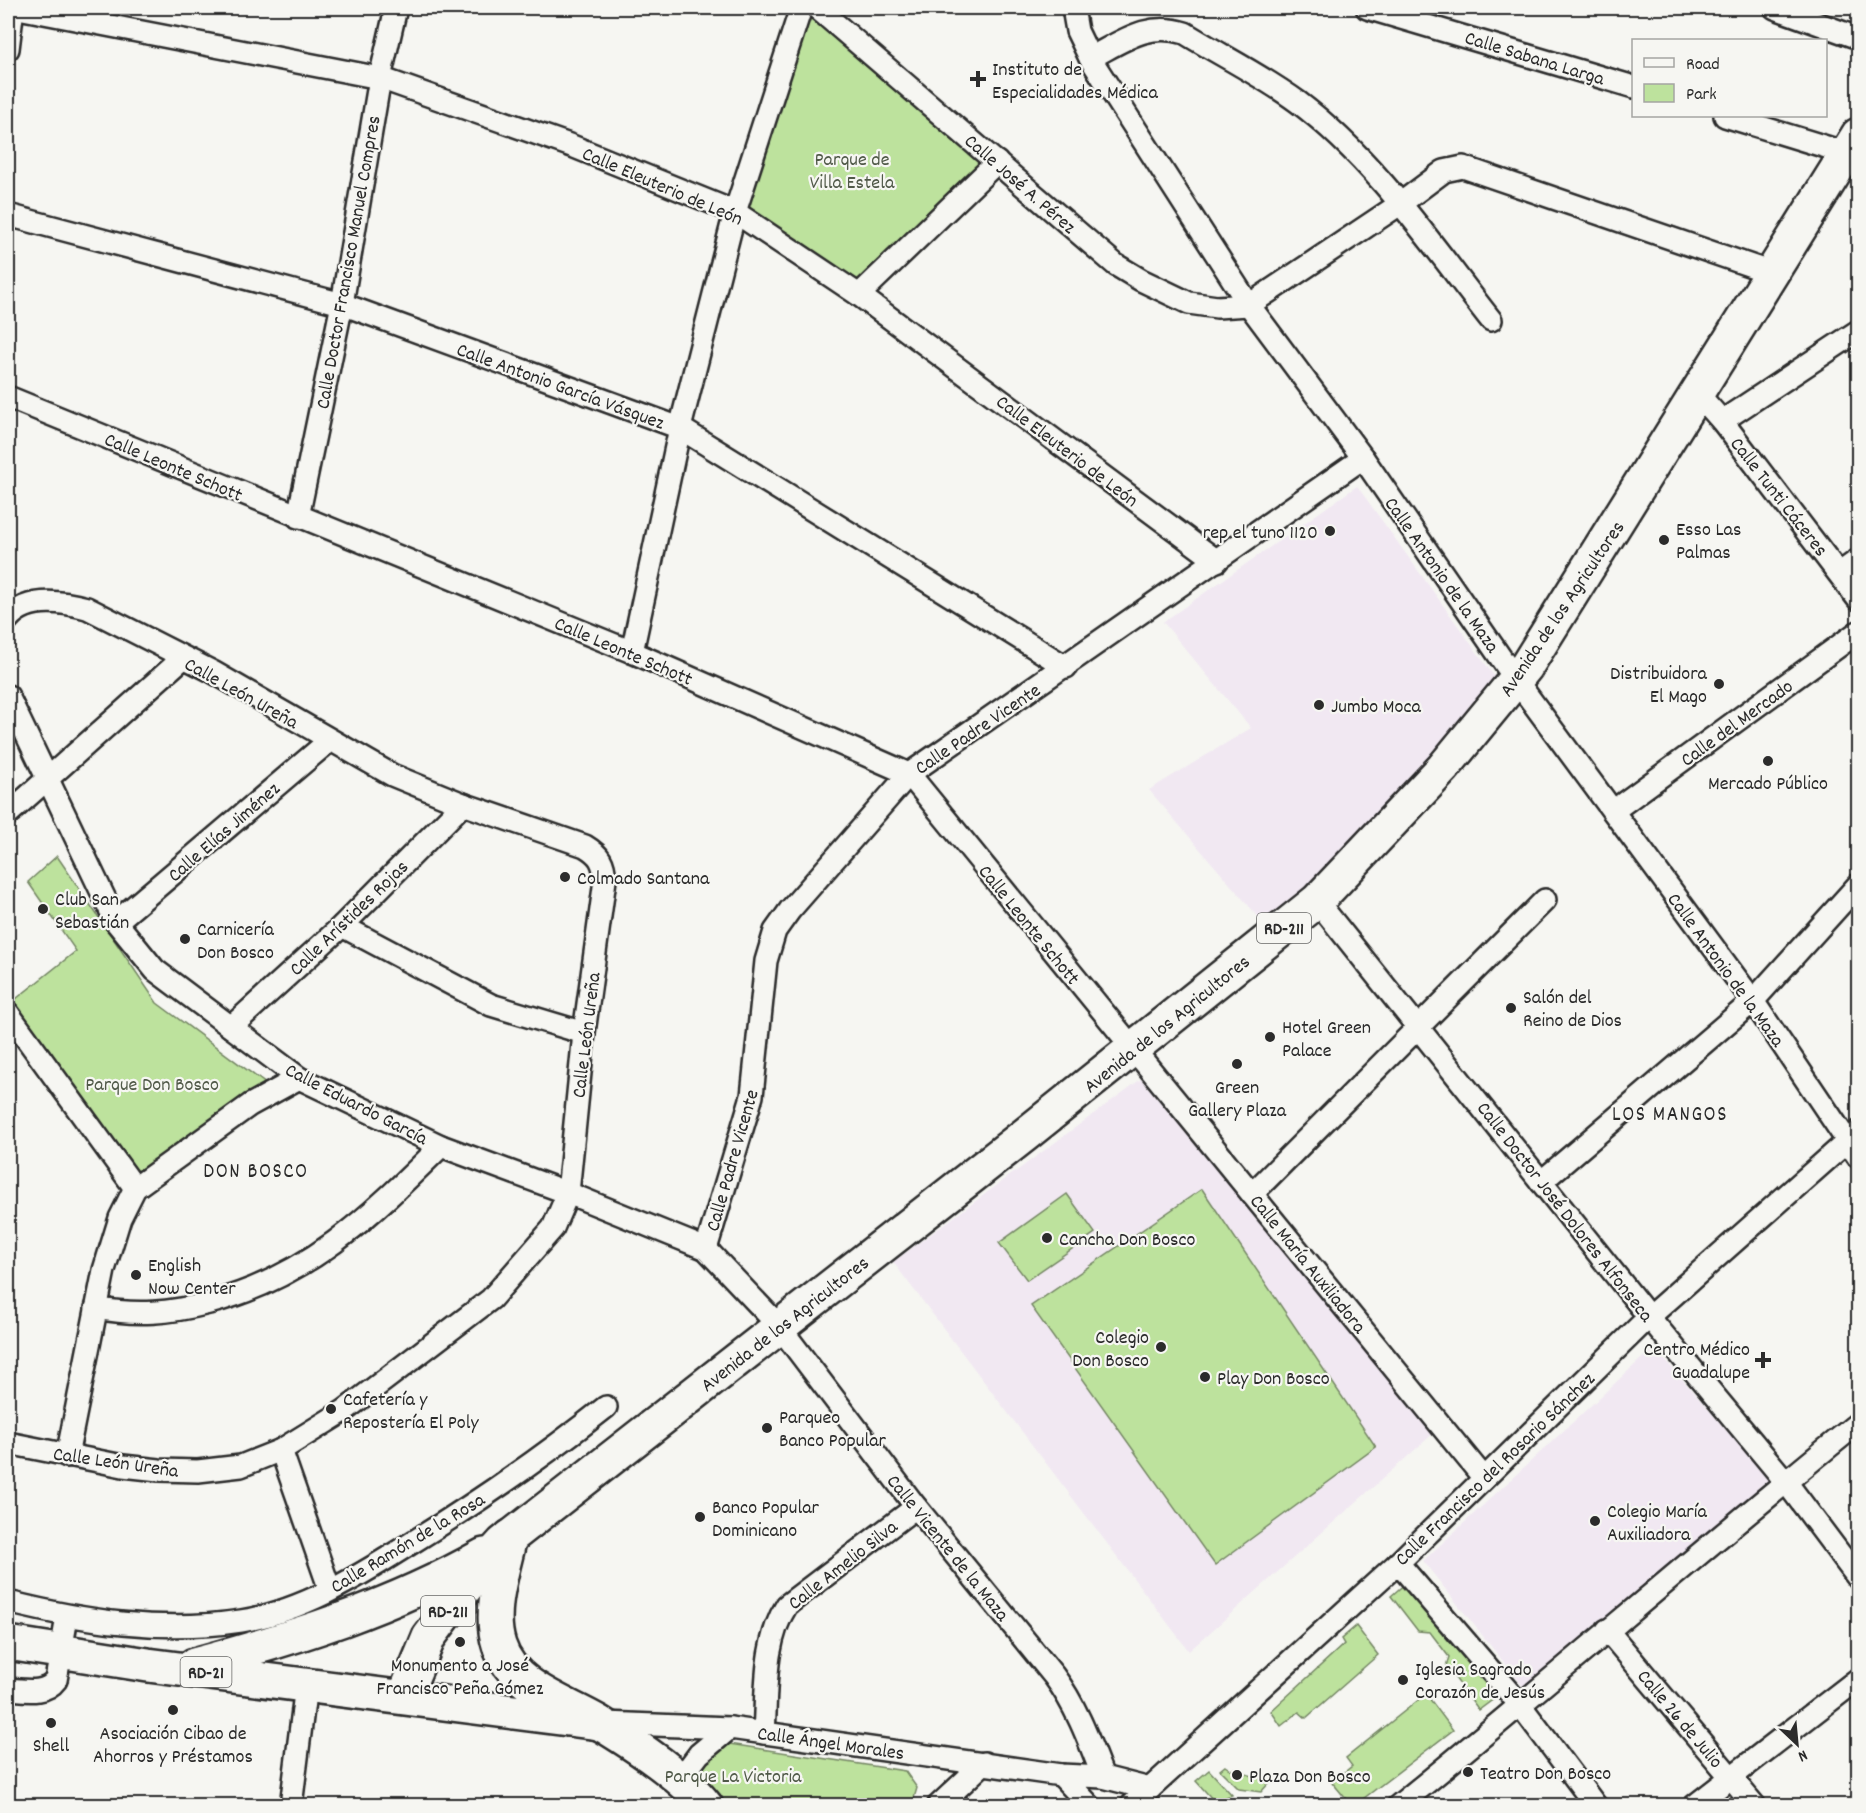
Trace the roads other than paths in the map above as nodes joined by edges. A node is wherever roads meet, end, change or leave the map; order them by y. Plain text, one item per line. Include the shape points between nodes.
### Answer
1 (13, 8) edge
2 (18, 8) edge
3 (396, 8) edge
4 (801, 8) edge
5 (817, 8) edge
6 (1073, 8) edge
7 (1367, 8) edge
8 (1776, 8) edge
9 (1858, 38) edge
10 (8, 48) edge
11 (1090, 57) junction
12 (380, 78) junction
13 (1632, 86) edge
14 (1729, 117) edge
15 (1854, 151) edge
16 (997, 162) junction
17 (1400, 204) junction
18 (735, 212) junction
19 (8, 215) edge
20 (1772, 273) junction
21 (859, 295) junction
22 (342, 304) junction
23 (1249, 305) junction
24 (1491, 320) dead end
25 (1858, 331) edge
26 (1699, 395) junction
27 (8, 397) edge
28 (1722, 421) junction
29 (680, 428) junction
30 (1363, 458) junction
31 (298, 517) junction
32 (1858, 560) edge
33 (1217, 561) junction
34 (1840, 573) junction
35 (1858, 599) edge
36 (10, 616) edge
37 (1858, 632) edge
38 (632, 652) junction
39 (183, 658) junction
40 (1066, 667) junction
41 (1516, 680) junction
42 (8, 696) edge
43 (329, 741) junction
44 (909, 774) junction
45 (47, 782) junction
46 (464, 804) junction
47 (1612, 812) junction
48 (8, 814) edge
49 (1858, 885) edge
50 (1545, 900) dead end
51 (1317, 901) junction
52 (117, 922) junction
53 (342, 926) junction
54 (1753, 1001) junction
55 (8, 1013) edge
56 (1418, 1025) junction
57 (231, 1027) junction
58 (584, 1033) junction
59 (1132, 1050) junction
60 (298, 1078) junction
61 (1855, 1143) edge
62 (441, 1146) junction
63 (1541, 1182) junction
64 (135, 1188) junction
65 (568, 1192) junction
66 (1252, 1194) junction
67 (706, 1249) junction
68 (96, 1308) junction
69 (1649, 1317) junction
70 (779, 1326) junction
71 (606, 1407) dead end
72 (1858, 1423) edge
73 (8, 1443) edge
74 (281, 1450) junction
75 (67, 1456) junction
76 (1483, 1477) junction
77 (1786, 1482) junction
78 (915, 1507) junction
79 (507, 1540) junction
80 (1398, 1563) junction
81 (1858, 1578) edge
82 (330, 1590) junction
83 (8, 1602) edge
84 (68, 1617) junction
85 (1607, 1630) junction
86 (8, 1643) edge
87 (61, 1652) junction
88 (178, 1669) junction
89 (1858, 1679) edge
90 (306, 1685) junction
91 (8, 1689) edge
92 (404, 1697) junction
93 (1521, 1706) junction
94 (599, 1723) junction
95 (730, 1728) junction
96 (764, 1733) junction
97 (984, 1763) junction
98 (1061, 1775) junction
99 (1103, 1777) junction
100 (1731, 1777) junction
101 (1150, 1789) junction
102 (700, 1798) edge
103 (291, 1806) edge
104 (938, 1806) edge
105 (1090, 1806) edge
106 (1131, 1806) edge
107 (1398, 1806) edge
108 (1596, 1806) edge
109 (1694, 1806) edge
110 (1755, 1806) edge

1 - 10 street
2 - 12 street, Calle Eleuterio de León
3 - 12 street, Calle Doctor Francisco Manuel Compres
4 - 18 street
5 - 16 street, Calle José A. Pérez
6 - 11 street, Calle Antonio de la Maza via 1077,31
7 - 13 street, Calle Sabana Larga
8 - 9 street
11 - 17 street via 1158,27 1185,33 1297,102 1345,143
11 - 23 street, Calle Antonio de la Maza
12 - 18 street, Calle Eleuterio de León via 572,146
12 - 22 street, Calle Doctor Francisco Manuel Compres
14 - 15 street
15 - 20 main road, Avenida de los Agricultores / RD-211
16 - 21 street
16 - 23 street, Calle José A. Pérez via 1116,265 1141,280 1196,304 1232,308
17 - 20 street via 1444,171 1473,168
17 - 23 street
17 - 24 street
18 - 21 street, Calle Eleuterio de León
18 - 29 street
19 - 22 street, Calle Antonio García Vásquez
20 - 26 main road, Avenida de los Agricultores / RD-211
21 - 33 street, Calle Eleuterio de León
22 - 29 street, Calle Antonio García Vásquez
22 - 31 street, Calle Doctor Francisco Manuel Compres
23 - 30 street, Calle Antonio de la Maza
25 - 28 street
26 - 28 street, Calle Tunti Cáceres
26 - 41 main road, Avenida de los Agricultores / RD-211
27 - 31 street, Calle Leonte Schott
28 - 34 street, Calle Tunti Cáceres
29 - 38 street
29 - 40 street, Calle Antonio García Vásquez
30 - 33 street, Calle Padre Vicente
30 - 41 street, Calle Antonio de la Maza
31 - 38 street, Calle Leonte Schott
32 - 34 street
33 - 40 street, Calle Padre Vicente
34 - 35 street, Calle Tunti Cáceres
36 - 39 street, Calle León Ureña via 30,605 49,602 87,608
37 - 47 street, Calle del Mercado
38 - 44 street, Calle Leonte Schott
39 - 43 street, Calle León Ureña
39 - 45 street
40 - 44 street, Calle Padre Vicente
41 - 47 street, Calle Antonio de la Maza
41 - 51 main road, Avenida de los Agricultores / RD-211 via 1443,768
42 - 45 street, Calle Eduardo García
43 - 46 street, Calle León Ureña via 392,775
43 - 52 street, Calle Elías Jiménez
44 - 59 street, Calle Leonte Schott
44 - 67 street, Calle Padre Vicente via 775,931 766,961 752,1096
45 - 48 street
45 - 52 street, Calle Eduardo García
46 - 53 street, Calle Arístides Rojas
46 - 58 street, Calle León Ureña via 550,832 598,854 605,879
47 - 54 street, Calle Antonio de la Maza
49 - 54 street
50 - 56 street
51 - 56 street, Calle Doctor José Dolores Alfonseca
51 - 59 main road, Avenida de los Agricultores / RD-211
52 - 57 street, Calle Eduardo García via 155,970
53 - 57 street, Calle Arístides Rojas
53 - 58 street via 491,1005
54 - 61 street, Calle Antonio de la Maza
54 - 63 street
55 - 64 street
56 - 63 street, Calle Doctor José Dolores Alfonseca
56 - 66 street
57 - 60 street, Calle Eduardo García
58 - 65 street, Calle León Ureña
59 - 66 street, Calle María Auxiliadora
59 - 70 main road, Avenida de los Agricultores / RD-211
60 - 62 street, Calle Eduardo García
60 - 64 street via 250,1106
61 - 69 street, Calle Francisco del Rosario Sánchez
62 - 65 street, Calle Eduardo García
62 - 68 street via 352,1231 276,1280 238,1295 158,1312 128,1314
63 - 69 street, Calle Doctor José Dolores Alfonseca
64 - 68 street via 120,1218
65 - 67 street, Calle Eduardo García
65 - 74 street, Calle León Ureña via 553,1228 490,1299 344,1411
66 - 76 street, Calle María Auxiliadora
67 - 70 street, Calle Eduardo García
68 - 75 street
69 - 76 street, Calle Francisco del Rosario Sánchez
69 - 77 street, Calle Doctor José Dolores Alfonseca
70 - 78 street, Calle Vicente de la Maza
70 - 79 main road, Avenida de los Agricultores / RD-211
71 - 82 street, Calle Ramón de la Rosa via 548,1454 444,1523
72 - 77 street
73 - 75 street, Calle León Ureña
74 - 75 street, Calle León Ureña via 242,1466 198,1471 123,1466
74 - 82 street
76 - 80 street, Calle Francisco del Rosario Sánchez
77 - 81 street, Calle Doctor José Dolores Alfonseca
77 - 85 street
78 - 96 street, Calle Amelio Silva via 787,1605 776,1623 770,1645
78 - 99 street, Calle Vicente de la Maza via 1070,1697
79 - 88 main road via 431,1583 338,1622
79 - 92 main road, Avenida de los Agricultores / RD-211 via 482,1566 429,1637
79 - 94 main road via 496,1630 505,1658 536,1689
80 - 93 street
80 - 101 street, Calle Francisco del Rosario Sánchez
82 - 84 street, Calle Ramón de la Rosa via 242,1621 182,1626
83 - 84 street, Calle Ramón de la Rosa
84 - 87 street
85 - 93 street
85 - 100 street, Calle 26 de Julio
86 - 87 main road, RD-21
87 - 88 main road, RD-21
87 - 91 street via 56,1680 51,1686 44,1690
88 - 90 main road, RD-21
89 - 100 street
90 - 92 main road, RD-21
90 - 103 street
92 - 94 main road, RD-21
93 - 107 street
93 - 108 street
94 - 95 street, Calle Ángel Morales
94 - 102 main road, RD-21
95 - 96 street, Calle Ángel Morales
95 - 102 street via 690,1766
96 - 97 street, Calle Ángel Morales
97 - 98 street, Calle Ángel Morales
97 - 104 street
98 - 99 street, Calle Ángel Morales
98 - 105 street
99 - 101 street, Calle Ángel Morales
100 - 109 street
100 - 110 street, Calle 26 de Julio
101 - 106 street, Calle Francisco del Rosario Sánchez

